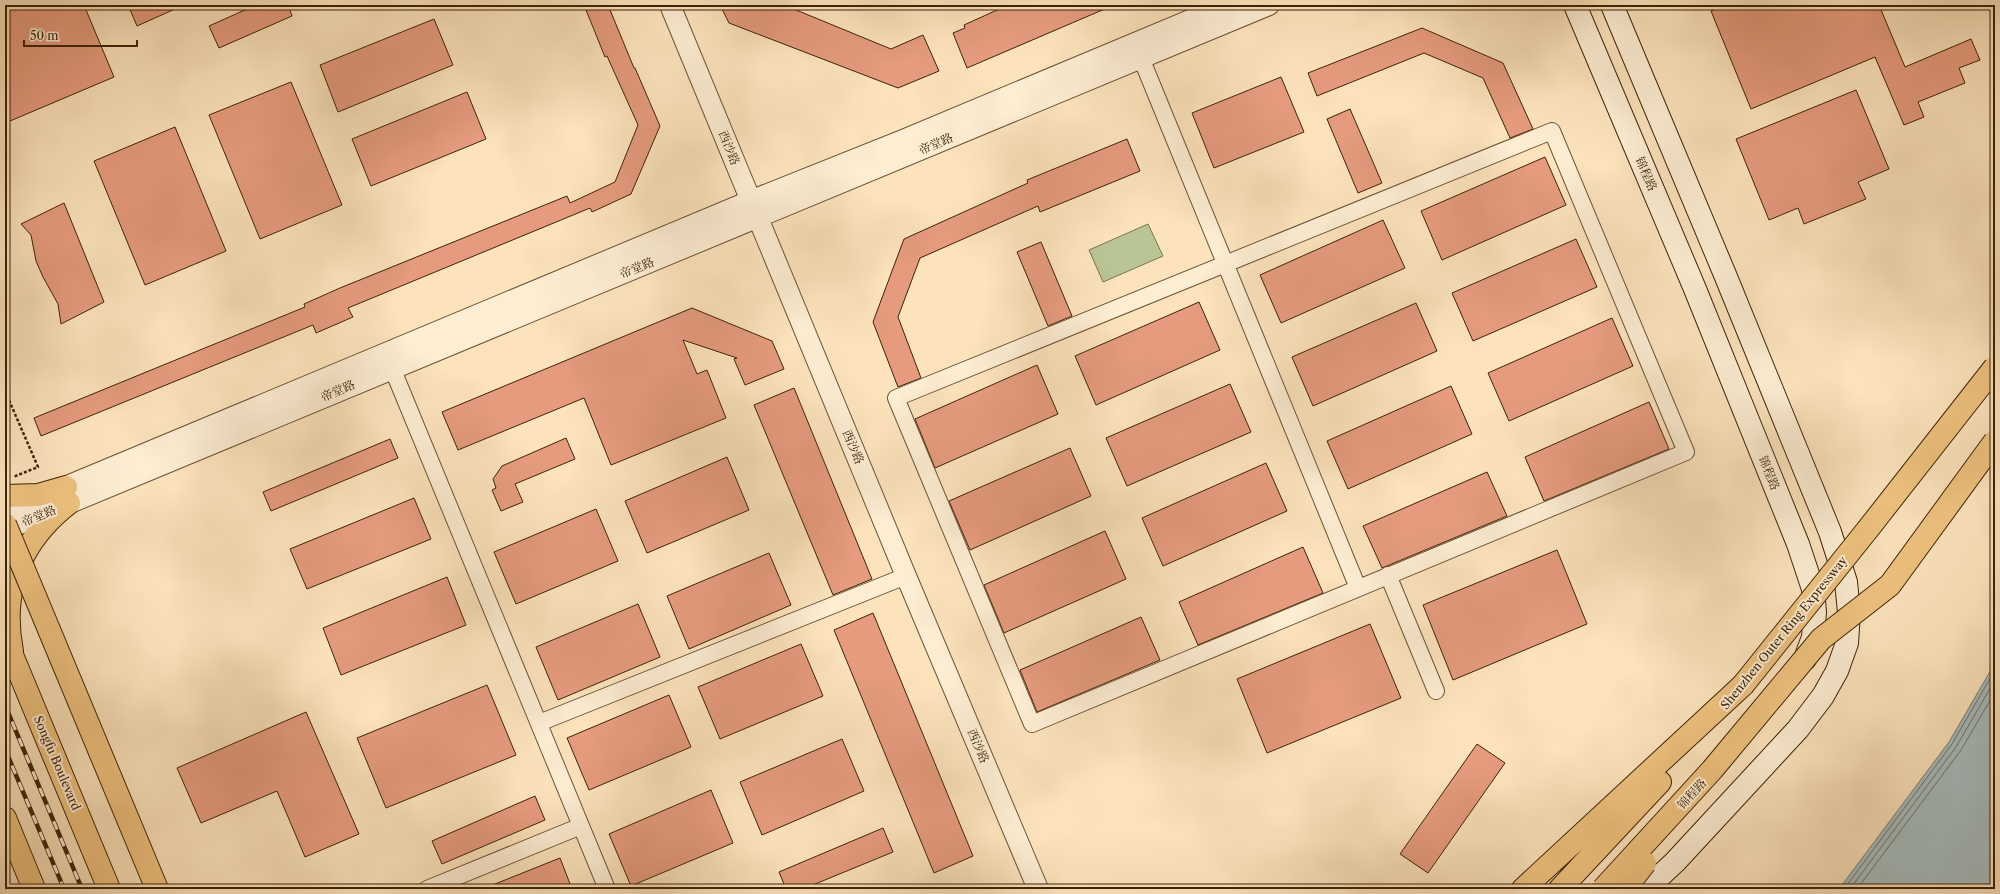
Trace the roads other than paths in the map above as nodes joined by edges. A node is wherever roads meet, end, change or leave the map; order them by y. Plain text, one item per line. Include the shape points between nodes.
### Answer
1 (670, 5) edge
2 (1226, 5) edge
3 (1269, 5) edge
4 (1575, 5) edge
5 (1612, 5) edge
6 (1138, 51) junction
7 (754, 210) junction
8 (1226, 265) junction
9 (389, 361) junction
10 (1995, 367) edge
11 (1995, 441) edge
12 (8, 487) edge
13 (68, 495) junction
14 (5, 512) edge
15 (5, 524) edge
16 (5, 530) edge
17 (1388, 575) junction
18 (906, 576) junction
19 (1358, 588) junction
20 (5, 638) edge
21 (17, 668) junction
22 (1743, 685) junction
23 (1436, 691) dead end
24 (1767, 705) junction
25 (539, 723) junction
26 (5, 818) edge
27 (581, 826) junction
28 (34, 889) edge
29 (110, 889) edge
30 (157, 889) edge
31 (427, 889) edge
32 (607, 889) edge
33 (1038, 889) edge
34 (1524, 889) edge
35 (1560, 889) edge
36 (1596, 889) edge
37 (1603, 889) edge
38 (1625, 889) edge
39 (1646, 889) edge

1 - 7 street, 西沙路
2 - 6 street, 帝堂路
3 - 6 street, 帝堂路
4 - 36 main road, 锦程路 via 1695,289 1798,544 1813,590 1815,612 1813,637 1806,658 1772,708 1651,839
5 - 39 main road via 1830,532 1846,582 1849,612 1847,643 1837,671 1819,701 1767,763 1675,862
6 - 7 street, 帝堂路
6 - 8 street
7 - 9 street, 帝堂路
7 - 18 street, 西沙路
8 - 17 street via 1552,131 1686,452
8 - 19 street
8 - 19 street via 896,398 1032,724
9 - 13 street, 帝堂路
9 - 25 street
10 - 22 main road, Shenzhen Outer Ring Expressway, bridge
11 - 24 main road, bridge via 1890,585 1821,638
12 - 13 main road via 38,495
13 - 14 street, 帝堂路
13 - 16 street, 帝堂路
13 - 21 main road via 32,540 16,571 8,619 9,636
15 - 30 main road, bridge
17 - 19 street
17 - 23 street
18 - 25 street
18 - 33 street, 西沙路
20 - 21 main road, Songfu Boulevard
21 - 29 main road, Songfu Boulevard
22 - 34 main road
22 - 35 main road, Shenzhen Outer Ring Expressway via 1632,813
24 - 37 main road, bridge
24 - 38 main road, bridge
25 - 27 street
26 - 28 main road
27 - 31 street
27 - 32 street

